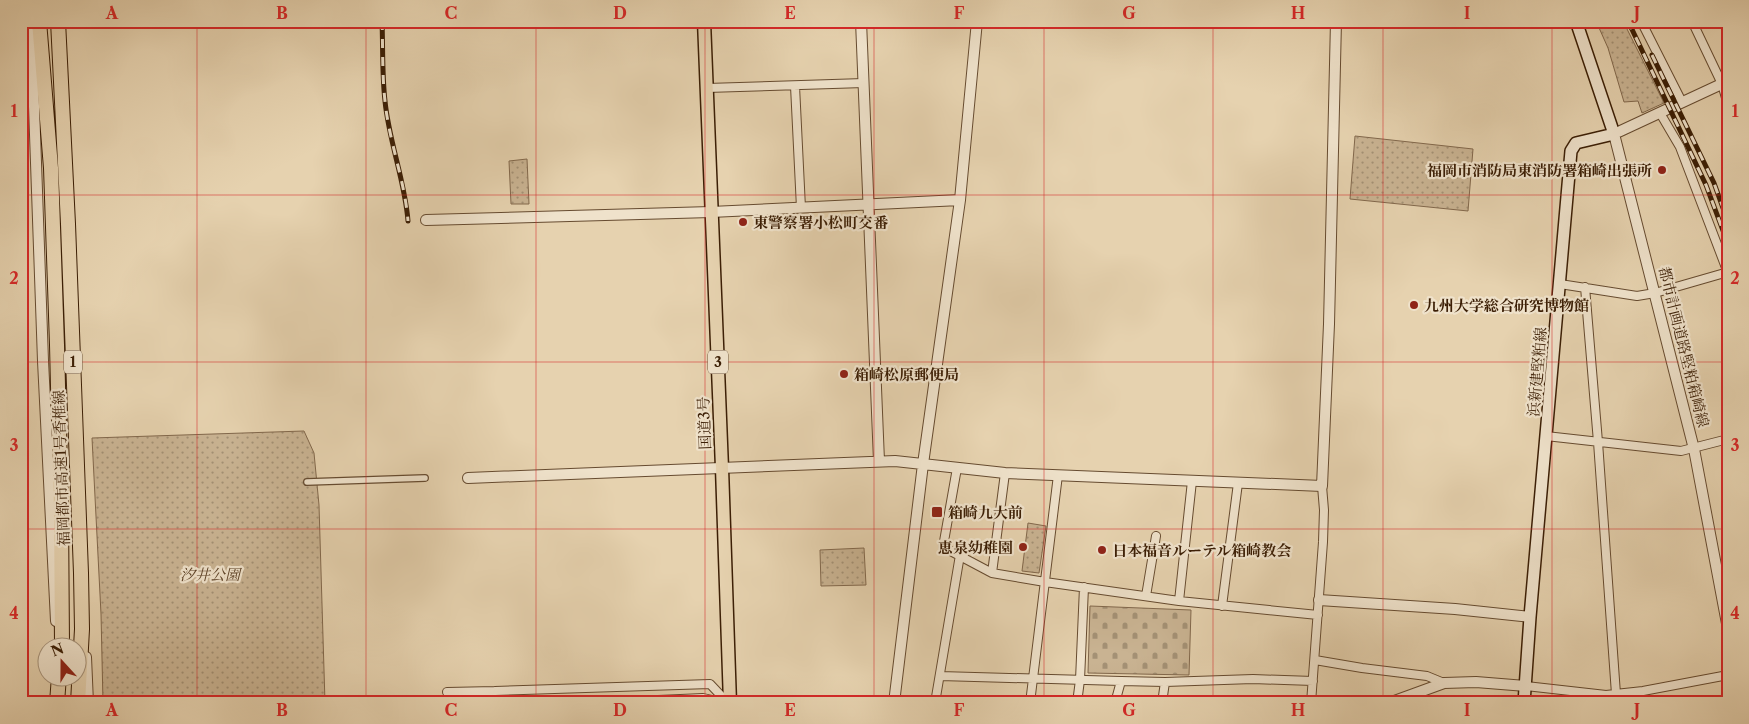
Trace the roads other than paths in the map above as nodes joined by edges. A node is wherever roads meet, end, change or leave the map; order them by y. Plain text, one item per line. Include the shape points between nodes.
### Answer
1 (31, 21) edge
2 (39, 21) edge
3 (58, 21) edge
4 (704, 21) edge
5 (861, 21) edge
6 (976, 21) edge
7 (1336, 21) edge
8 (1576, 21) edge
9 (1640, 21) edge
10 (1692, 21) edge
11 (1725, 82) edge
12 (864, 83) junction
13 (795, 86) junction
14 (707, 88) junction
15 (1682, 102) junction
16 (1728, 105) edge
17 (1660, 113) junction
18 (1614, 134) junction
19 (960, 200) junction
20 (869, 204) junction
21 (801, 208) junction
22 (711, 212) junction
23 (426, 220) dead end
24 (1728, 272) edge
25 (1560, 284) junction
26 (1585, 287) junction
27 (1655, 293) junction
28 (1546, 436) junction
29 (1728, 439) edge
30 (1598, 442) junction
31 (1694, 449) junction
32 (879, 461) junction
33 (923, 464) junction
34 (722, 468) junction
35 (957, 468) junction
36 (1005, 473) junction
37 (1058, 476) junction
38 (425, 478) dead end
39 (468, 478) dead end
40 (1192, 481) junction
41 (307, 482) dead end
42 (1238, 483) junction
43 (1322, 486) junction
44 (1156, 536) dead end
45 (960, 555) junction
46 (992, 573) junction
47 (1045, 582) junction
48 (1084, 587) junction
49 (1146, 596) junction
50 (1319, 600) junction
51 (1180, 601) junction
52 (1222, 606) junction
53 (1726, 609) edge
54 (1318, 615) junction
55 (1530, 618) junction
56 (1728, 629) edge
57 (57, 636) edge
58 (62, 636) edge
59 (75, 636) edge
60 (1315, 660) junction
61 (1728, 675) edge
62 (940, 676) junction
63 (1033, 678) junction
64 (1080, 680) junction
65 (1313, 680) junction
66 (1121, 681) junction
67 (1165, 682) junction
68 (1444, 683) junction
69 (59, 686) edge
70 (71, 686) edge
71 (1526, 686) junction
72 (495, 691) junction
73 (446, 692) dead end
74 (1616, 694) junction
75 (58, 703) edge
76 (70, 703) edge
77 (78, 703) edge
78 (88, 703) edge
79 (495, 703) edge
80 (613, 703) edge
81 (721, 703) edge
82 (729, 703) edge
83 (894, 703) edge
84 (935, 703) edge
85 (1030, 703) edge
86 (1077, 703) edge
87 (1115, 703) edge
88 (1162, 703) edge
89 (1311, 703) edge
90 (1388, 703) edge
91 (1524, 703) edge

1 - 57 street
2 - 58 highway via 50,168
3 - 59 highway, 福岡都市高速1号香椎線 / 1 via 77,574
3 - 77 highway, 福岡都市高速1号香椎線 / 1 via 81,573
3 - 78 street via 84,553
4 - 14 highway, 国道3号 / 3
5 - 12 street
6 - 19 street
7 - 43 street
8 - 18 main road
9 - 15 street
10 - 11 street
11 - 15 street
11 - 16 street
12 - 13 street
12 - 20 street
13 - 14 street
13 - 21 street
14 - 22 highway, 国道3号 / 3
15 - 17 street
17 - 18 street
17 - 24 street via 1680,146
18 - 25 main road, 浜新建堅粕線 via 1576,143 1571,151
18 - 27 street, 都市計画道路堅粕箱崎線
19 - 20 street
19 - 33 street
20 - 21 street
20 - 32 street
21 - 22 street
22 - 23 street
22 - 34 highway, 国道3号 / 3
24 - 27 street
25 - 26 street
25 - 28 main road, 浜新建堅粕線
26 - 27 street via 1637,296
26 - 30 street
27 - 31 street, 都市計画道路堅粕箱崎線
28 - 30 street
28 - 55 main road, 浜新建堅粕線
29 - 31 street
30 - 31 street via 1681,451
30 - 74 street
31 - 53 street, 都市計画道路堅粕箱崎線
32 - 33 street
32 - 34 street
33 - 35 street
33 - 83 street
34 - 39 street
34 - 82 highway, 国道3号 / 3
35 - 36 street
35 - 45 street via 943,547
36 - 37 street
36 - 46 street
37 - 40 street
37 - 47 street
38 - 41 street
40 - 42 street
40 - 51 street
42 - 43 street
42 - 52 street
43 - 50 street
44 - 49 street
45 - 46 street
45 - 62 street
46 - 47 street
47 - 48 street
47 - 63 street
48 - 49 street
48 - 64 street
49 - 51 street
50 - 54 street
50 - 55 street via 1455,609
51 - 52 street
52 - 54 street
53 - 56 street, 都市計画道路堅粕箱崎線
54 - 60 street
55 - 71 main road, 浜新建堅粕線
60 - 65 street
60 - 68 street via 1427,676
61 - 74 street
62 - 63 street
62 - 84 street
63 - 64 street
63 - 85 street
64 - 66 street
64 - 86 street
65 - 67 street
65 - 89 street
66 - 67 street
66 - 87 street
67 - 88 street
68 - 71 street
68 - 90 street
69 - 75 highway, bridge
70 - 76 highway
71 - 74 street
71 - 91 main road, 浜新建堅粕線
72 - 73 street
72 - 79 street
72 - 82 street via 710,684
80 - 81 street via 703,699

